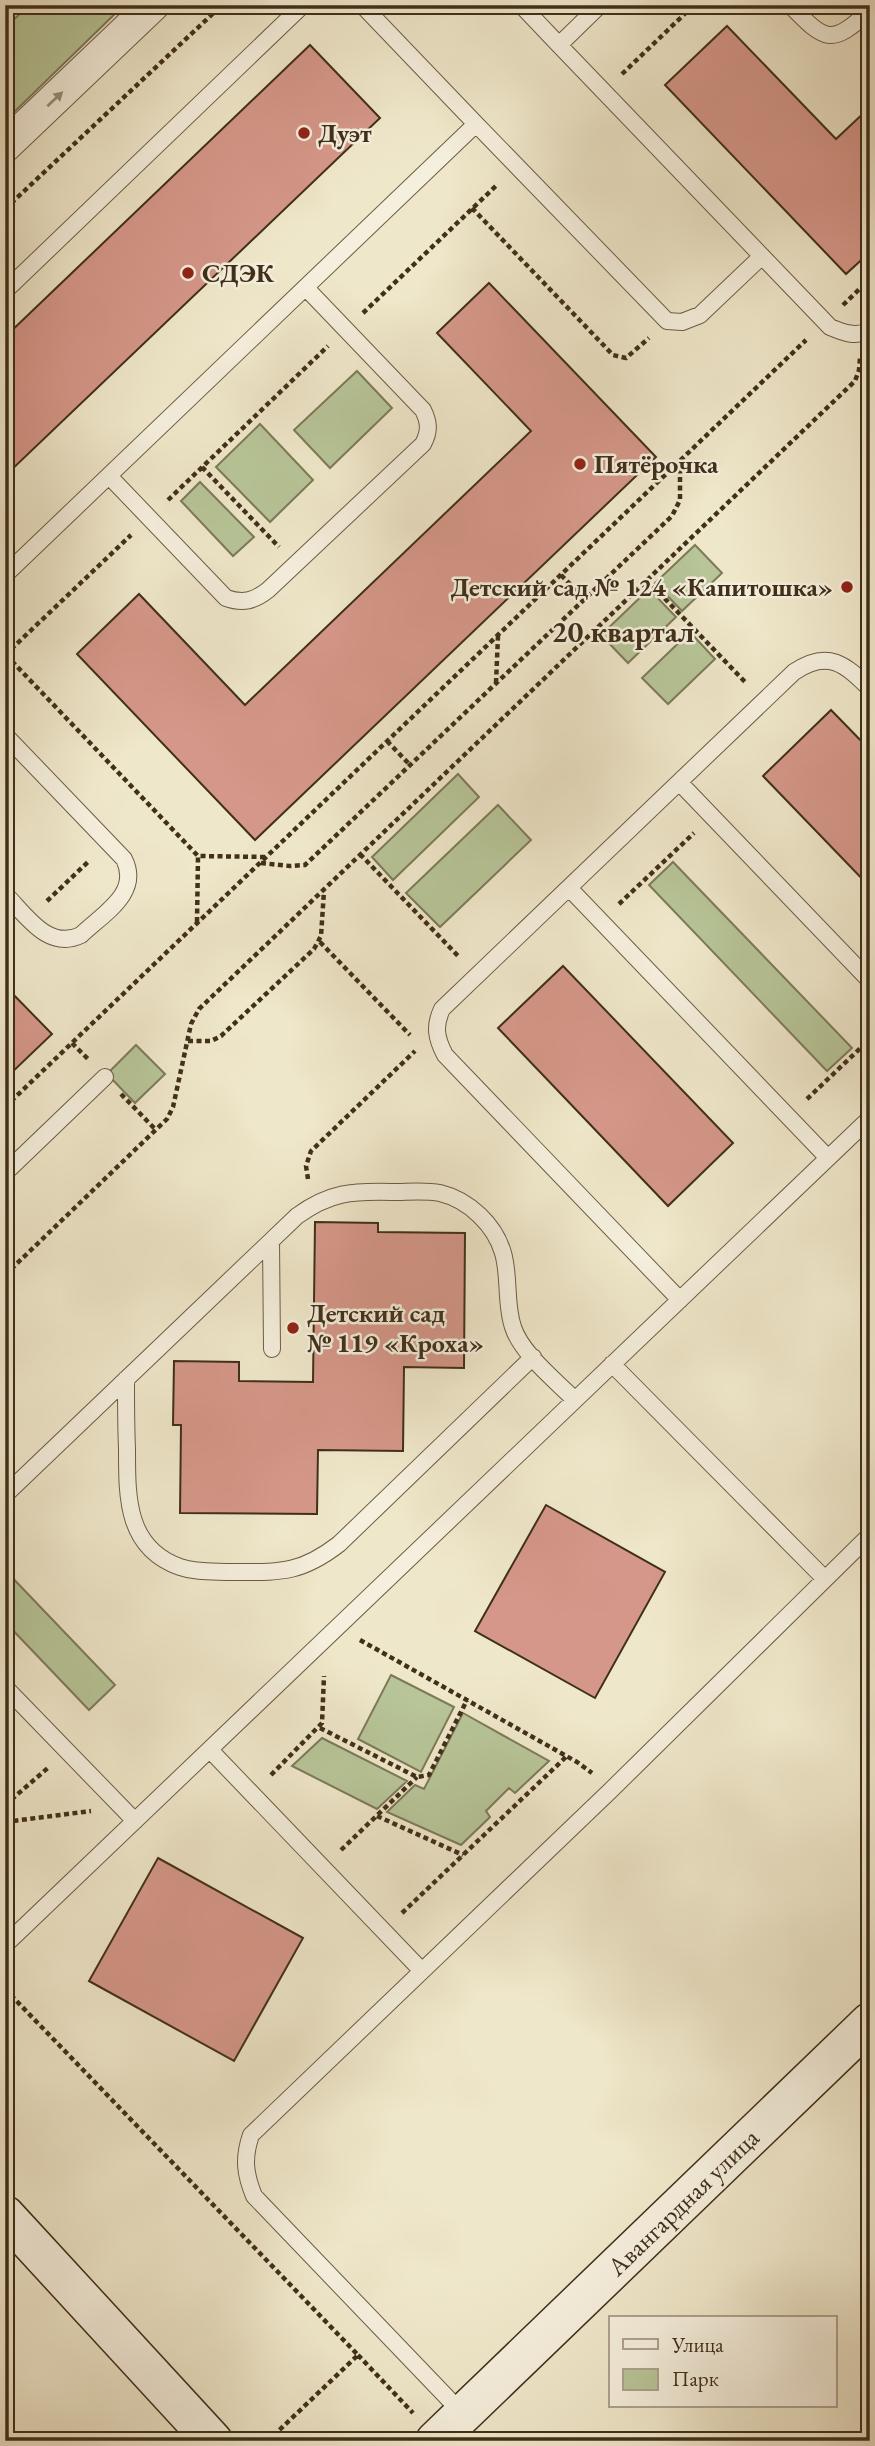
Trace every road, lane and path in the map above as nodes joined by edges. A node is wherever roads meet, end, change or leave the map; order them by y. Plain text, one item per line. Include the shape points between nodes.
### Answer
1 (153, 5) edge
2 (222, 5) edge
3 (303, 5) edge
4 (362, 5) edge
5 (521, 5) edge
6 (600, 5) edge
7 (694, 5) edge
8 (790, 5) edge
9 (870, 10) edge
10 (559, 45) junction
11 (604, 92) junction
12 (476, 124) junction
13 (5, 146) edge
14 (517, 166) junction
15 (472, 208) junction
16 (5, 209) edge
17 (762, 256) junction
18 (870, 279) edge
19 (306, 288) junction
20 (5, 291) edge
21 (667, 321) junction
22 (825, 322) junction
23 (346, 330) junction
24 (865, 332) edge
25 (680, 461) junction
26 (202, 467) junction
27 (109, 476) junction
28 (149, 518) junction
29 (296, 564) junction
30 (5, 575) edge
31 (561, 575) junction
32 (647, 580) junction
33 (585, 599) junction
34 (498, 635) junction
35 (5, 655) edge
36 (496, 684) junction
37 (870, 689) edge
38 (764, 701) junction
39 (5, 735) edge
40 (387, 741) junction
41 (411, 766) junction
42 (679, 782) junction
43 (711, 816) junction
44 (109, 842) junction
45 (360, 854) junction
46 (198, 856) junction
47 (265, 858) junction
48 (260, 863) junction
49 (569, 888) junction
50 (324, 890) junction
51 (5, 894) edge
52 (29, 918) junction
53 (601, 922) junction
54 (197, 923) junction
55 (320, 942) junction
56 (477, 976) junction
57 (870, 981) edge
58 (411, 1037) dead end
59 (870, 1039) edge
60 (188, 1041) junction
61 (420, 1046) dead end
62 (105, 1077) joint
63 (5, 1107) edge
64 (789, 1117) junction
65 (870, 1118) edge
66 (157, 1130) junction
67 (828, 1158) junction
68 (5, 1173) edge
69 (319, 1202) junction
70 (271, 1241) junction
71 (5, 1275) edge
72 (680, 1300) junction
73 (272, 1349) dead end
74 (533, 1357) junction
75 (612, 1364) junction
76 (126, 1379) junction
77 (575, 1400) junction
78 (5, 1495) edge
79 (870, 1535) edge
80 (825, 1579) junction
81 (338, 1627) junction
82 (324, 1640) junction
83 (5, 1687) edge
84 (467, 1699) junction
85 (320, 1728) junction
86 (210, 1750) junction
87 (68, 1751) junction
88 (566, 1756) junction
89 (417, 1777) junction
90 (610, 1791) junction
91 (252, 1793) junction
92 (5, 1805) edge
93 (122, 1807) junction
94 (377, 1816) junction
95 (135, 1821) junction
96 (5, 1822) edge
97 (463, 1855) junction
98 (323, 1867) junction
99 (384, 1931) junction
100 (5, 1945) edge
101 (422, 1971) junction
102 (5, 1989) edge
103 (870, 2022) edge
104 (5, 2215) edge
105 (358, 2355) junction
106 (446, 2431) edge
107 (271, 2438) dead end
108 (213, 2441) edge

13 -> 1 street
2 - 16 path
3 - 20 lane
4 - 12 lane
5 - 10 lane
6 - 10 lane
7 - 11 path
8 - 9 lane via 815,32 828,36 843,34
10 - 11 lane
11 - 17 lane
12 - 14 lane
12 - 19 lane
14 - 15 path
14 - 21 lane
15 - 21 path via 617,358 631,355
15 - 23 path
17 - 21 lane via 700,315 682,322
17 - 22 lane
18 - 22 path
19 - 23 lane
19 - 27 lane
22 - 24 lane via 845,333
22 - 25 path
23 - 26 path
23 - 29 lane via 423,410 429,429 423,444
24 - 32 path via 855,382
25 - 31 path
25 - 33 path via 678,508
26 - 28 path
26 - 29 path
27 - 28 lane
27 - 30 lane
28 - 29 lane via 226,598 235,601 256,599
28 - 35 path
31 - 33 path
31 - 34 path
32 - 38 path
32 - 45 path
33 - 36 path
34 - 36 path
34 - 40 path
35 - 46 path
36 - 41 path
37 - 38 lane via 849,668 836,662 814,662 794,672
38 - 42 lane
39 - 44 lane
40 - 41 path
40 - 47 path
41 - 48 path via 305,865
42 - 43 lane
42 - 49 lane
43 - 53 path
43 - 57 lane
44 - 52 path
44 - 52 lane via 129,869 129,886 116,902 72,939 53,939
45 - 50 path
45 - 56 path
46 - 47 path
46 - 54 path
47 - 48 path
48 - 54 path
49 - 53 lane
49 - 56 lane
50 - 55 path
50 - 60 path via 199,1009
51 - 52 lane
53 - 64 lane
54 - 63 path
55 - 58 path
55 - 60 path via 221,1036
56 - 72 lane via 438,1017 438,1042 445,1055
59 - 64 path
60 - 66 path via 173,1107
61 - 69 path via 311,1151 308,1179
62 - 66 path
62 - 68 lane
64 - 67 lane
65 - 67 lane
66 - 71 path
67 - 72 lane
69 - 70 lane
69 - 74 lane via 352,1191 438,1192 467,1204 495,1234 503,1253 513,1328
70 - 73 lane
70 - 76 lane
72 - 75 lane
74 - 76 lane via 339,1544 307,1564 277,1572 198,1571 156,1553 142,1539 127,1495
74 - 77 lane
75 - 77 lane
75 - 80 lane
76 - 78 lane
77 - 81 lane
79 - 80 lane
80 - 90 lane
81 - 82 lane
81 - 84 path
82 - 85 path
82 - 86 lane
83 - 87 lane
84 - 88 path
84 - 89 path via 429,1775
85 - 89 path
85 - 91 path
86 - 91 lane
86 - 95 lane
87 - 92 path
87 - 93 lane
88 - 90 path
88 - 97 path
89 - 94 path
90 - 101 lane
91 - 98 lane
93 - 95 lane
93 - 96 path
94 - 97 path
94 - 98 path
95 - 100 lane
97 - 99 path
98 - 99 lane
99 - 101 lane
101 - 106 lane via 251,2135 245,2164 254,2196
102 - 105 path
103 - 106 street, Авангардная улица
104 - 108 street
105 - 106 path
105 - 107 path

